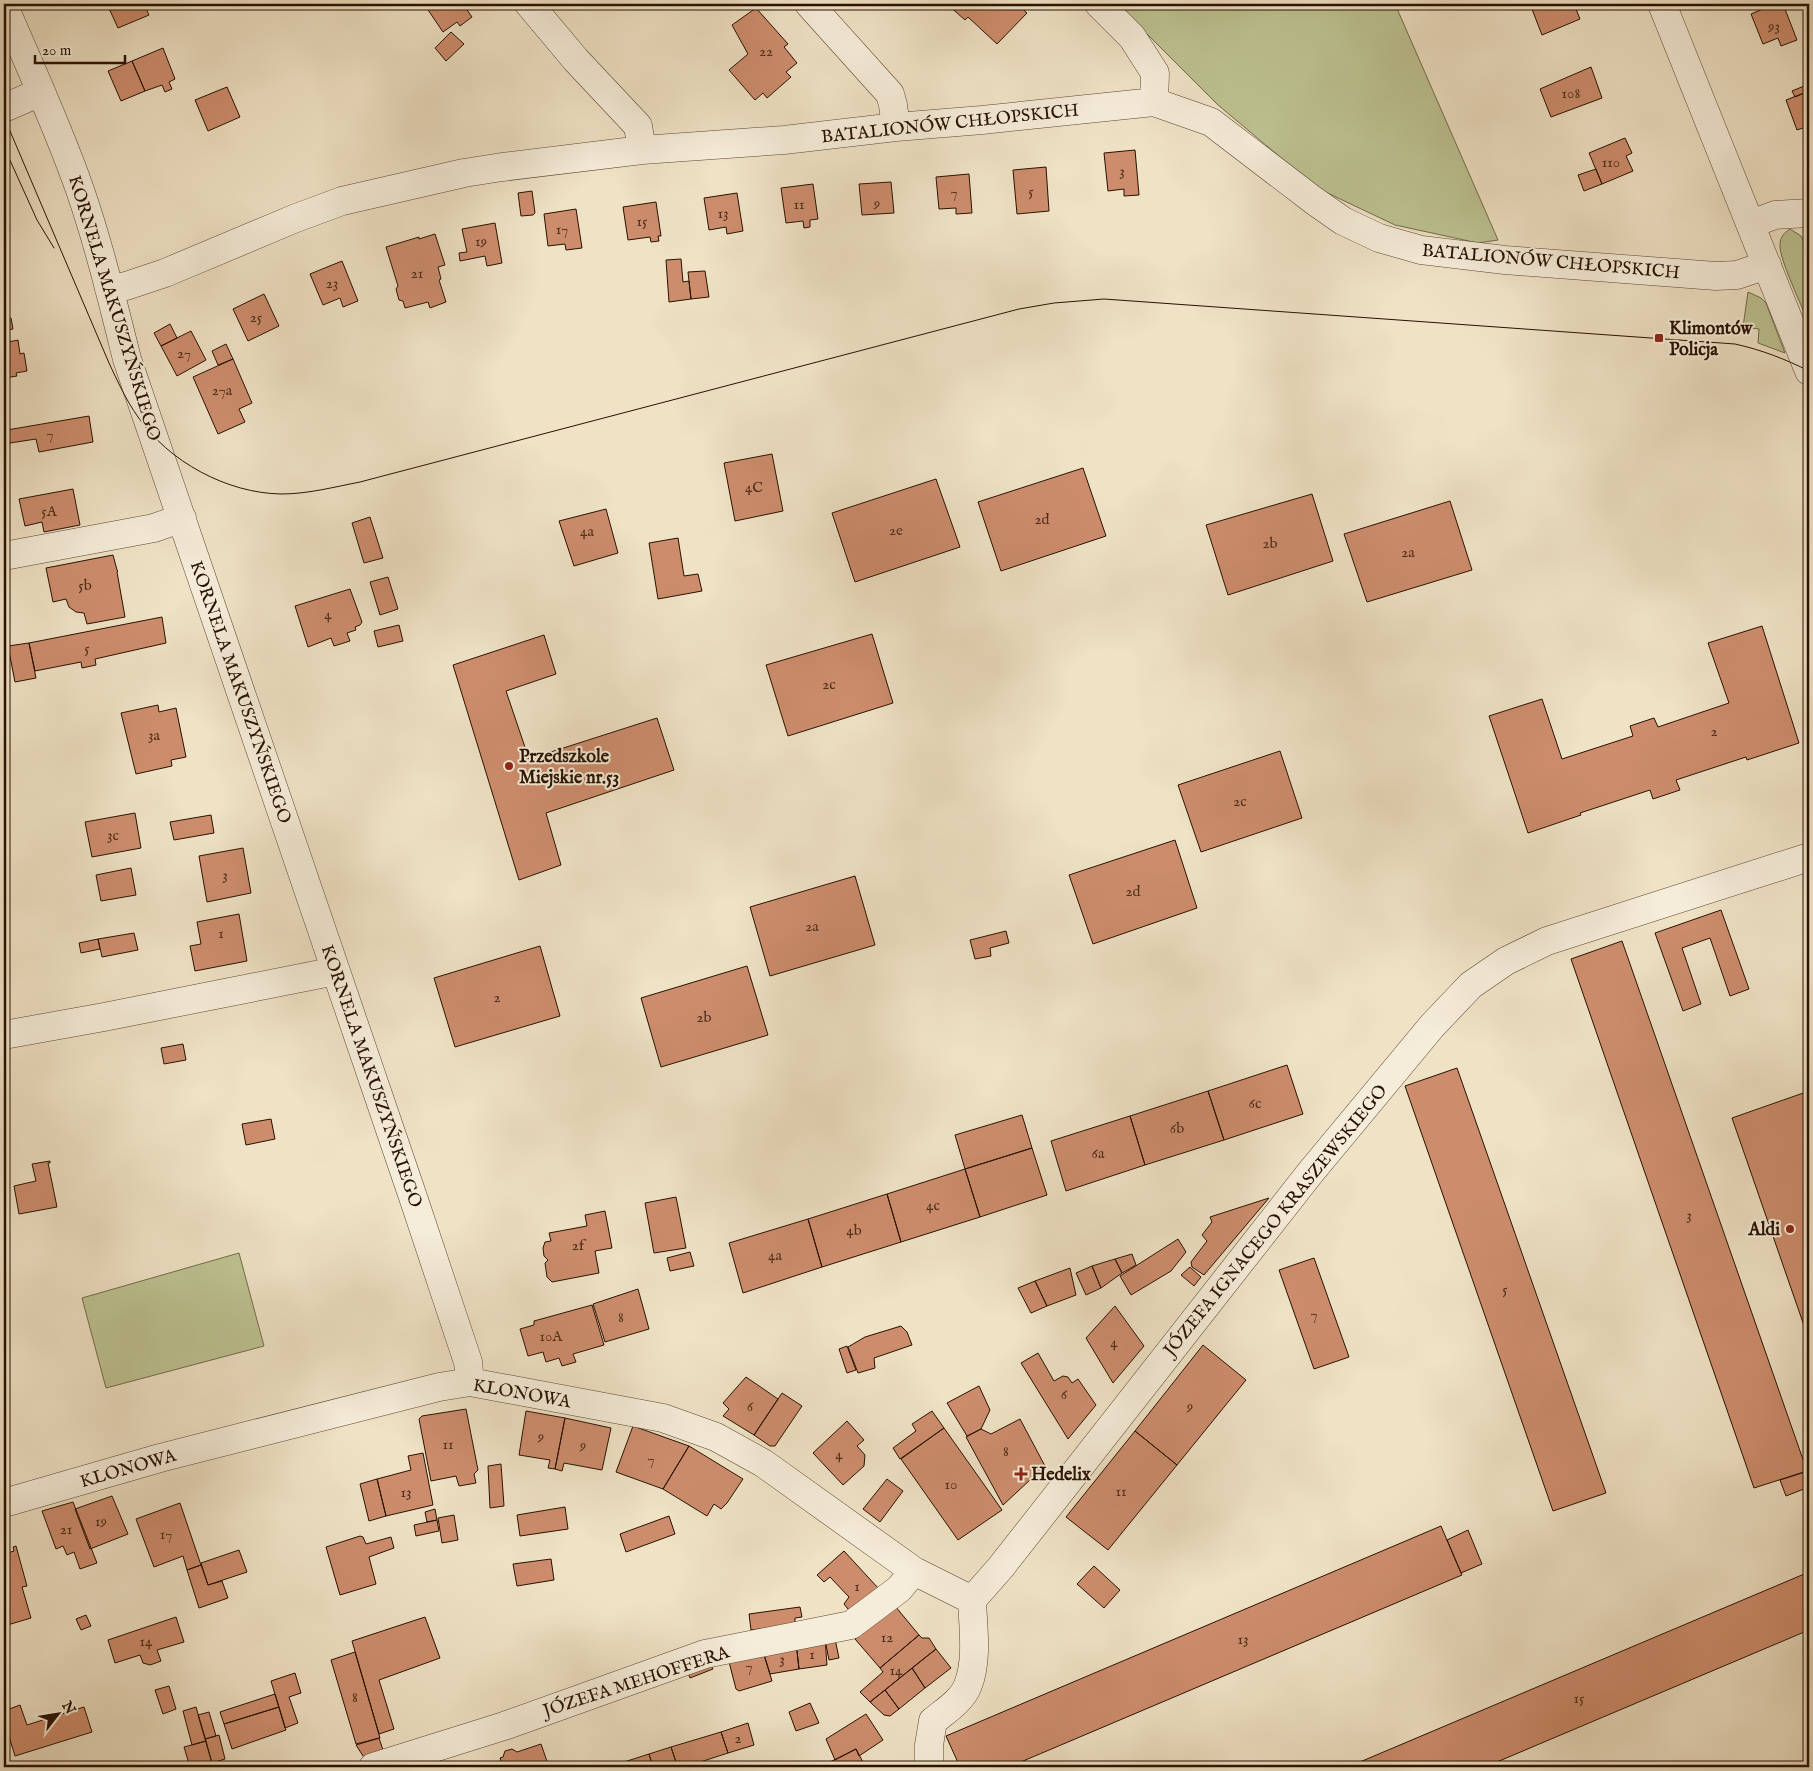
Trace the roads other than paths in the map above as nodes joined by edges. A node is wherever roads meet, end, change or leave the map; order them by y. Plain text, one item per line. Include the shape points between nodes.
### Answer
1 (529, 4) edge
2 (808, 4) edge
3 (1098, 4) edge
4 (1662, 4) edge
5 (4, 6) edge
6 (41, 92) junction
7 (1154, 102) junction
8 (4, 108) edge
9 (896, 127) junction
10 (642, 150) junction
11 (1809, 213) edge
12 (1751, 224) junction
13 (1767, 265) junction
14 (109, 289) junction
15 (1809, 371) edge
16 (182, 518) junction
17 (4, 556) edge
18 (1809, 857) edge
19 (336, 971) junction
20 (4, 1035) edge
21 (470, 1382) junction
22 (4, 1502) edge
23 (914, 1571) junction
24 (972, 1600) junction
25 (373, 1767) edge
26 (928, 1767) edge

1 - 10 street via 638,126
2 - 9 street via 890,94
3 - 7 street via 1132,37 1155,73
4 - 12 street
5 - 6 street, KORNELA MAKUSZYŃSKIEGO
6 - 8 street
6 - 14 street, KORNELA MAKUSZYŃSKIEGO via 80,188
7 - 9 street, BATALIONÓW CHŁOPSKICH
7 - 13 street, BATALIONÓW CHŁOPSKICH via 1212,122 1343,221 1379,238 1421,250 1505,260 1716,276 1737,275
9 - 10 street, BATALIONÓW CHŁOPSKICH via 784,140
10 - 14 street, BATALIONÓW CHŁOPSKICH via 474,171 342,201 165,273
11 - 12 street via 1775,215
12 - 13 street
13 - 15 street
14 - 16 street, KORNELA MAKUSZYŃSKIEGO via 127,359
16 - 17 street via 154,528
16 - 19 street, KORNELA MAKUSZYŃSKIEGO
18 - 24 street, JÓZEFA IGNACEGO KRASZEWSKIEGO via 1568,933 1506,961 1472,985 1432,1026 1310,1173
19 - 20 street
19 - 21 street, KORNELA MAKUSZYŃSKIEGO via 468,1362
21 - 22 street, KLONOWA via 439,1387 160,1458
21 - 23 street, KLONOWA via 663,1418 716,1437 763,1463
23 - 24 street, KLONOWA
23 - 25 street, JÓZEFA MEHOFFERA via 899,1589 851,1625 705,1654 504,1726
24 - 26 street via 973,1660 968,1686 954,1705 933,1721

